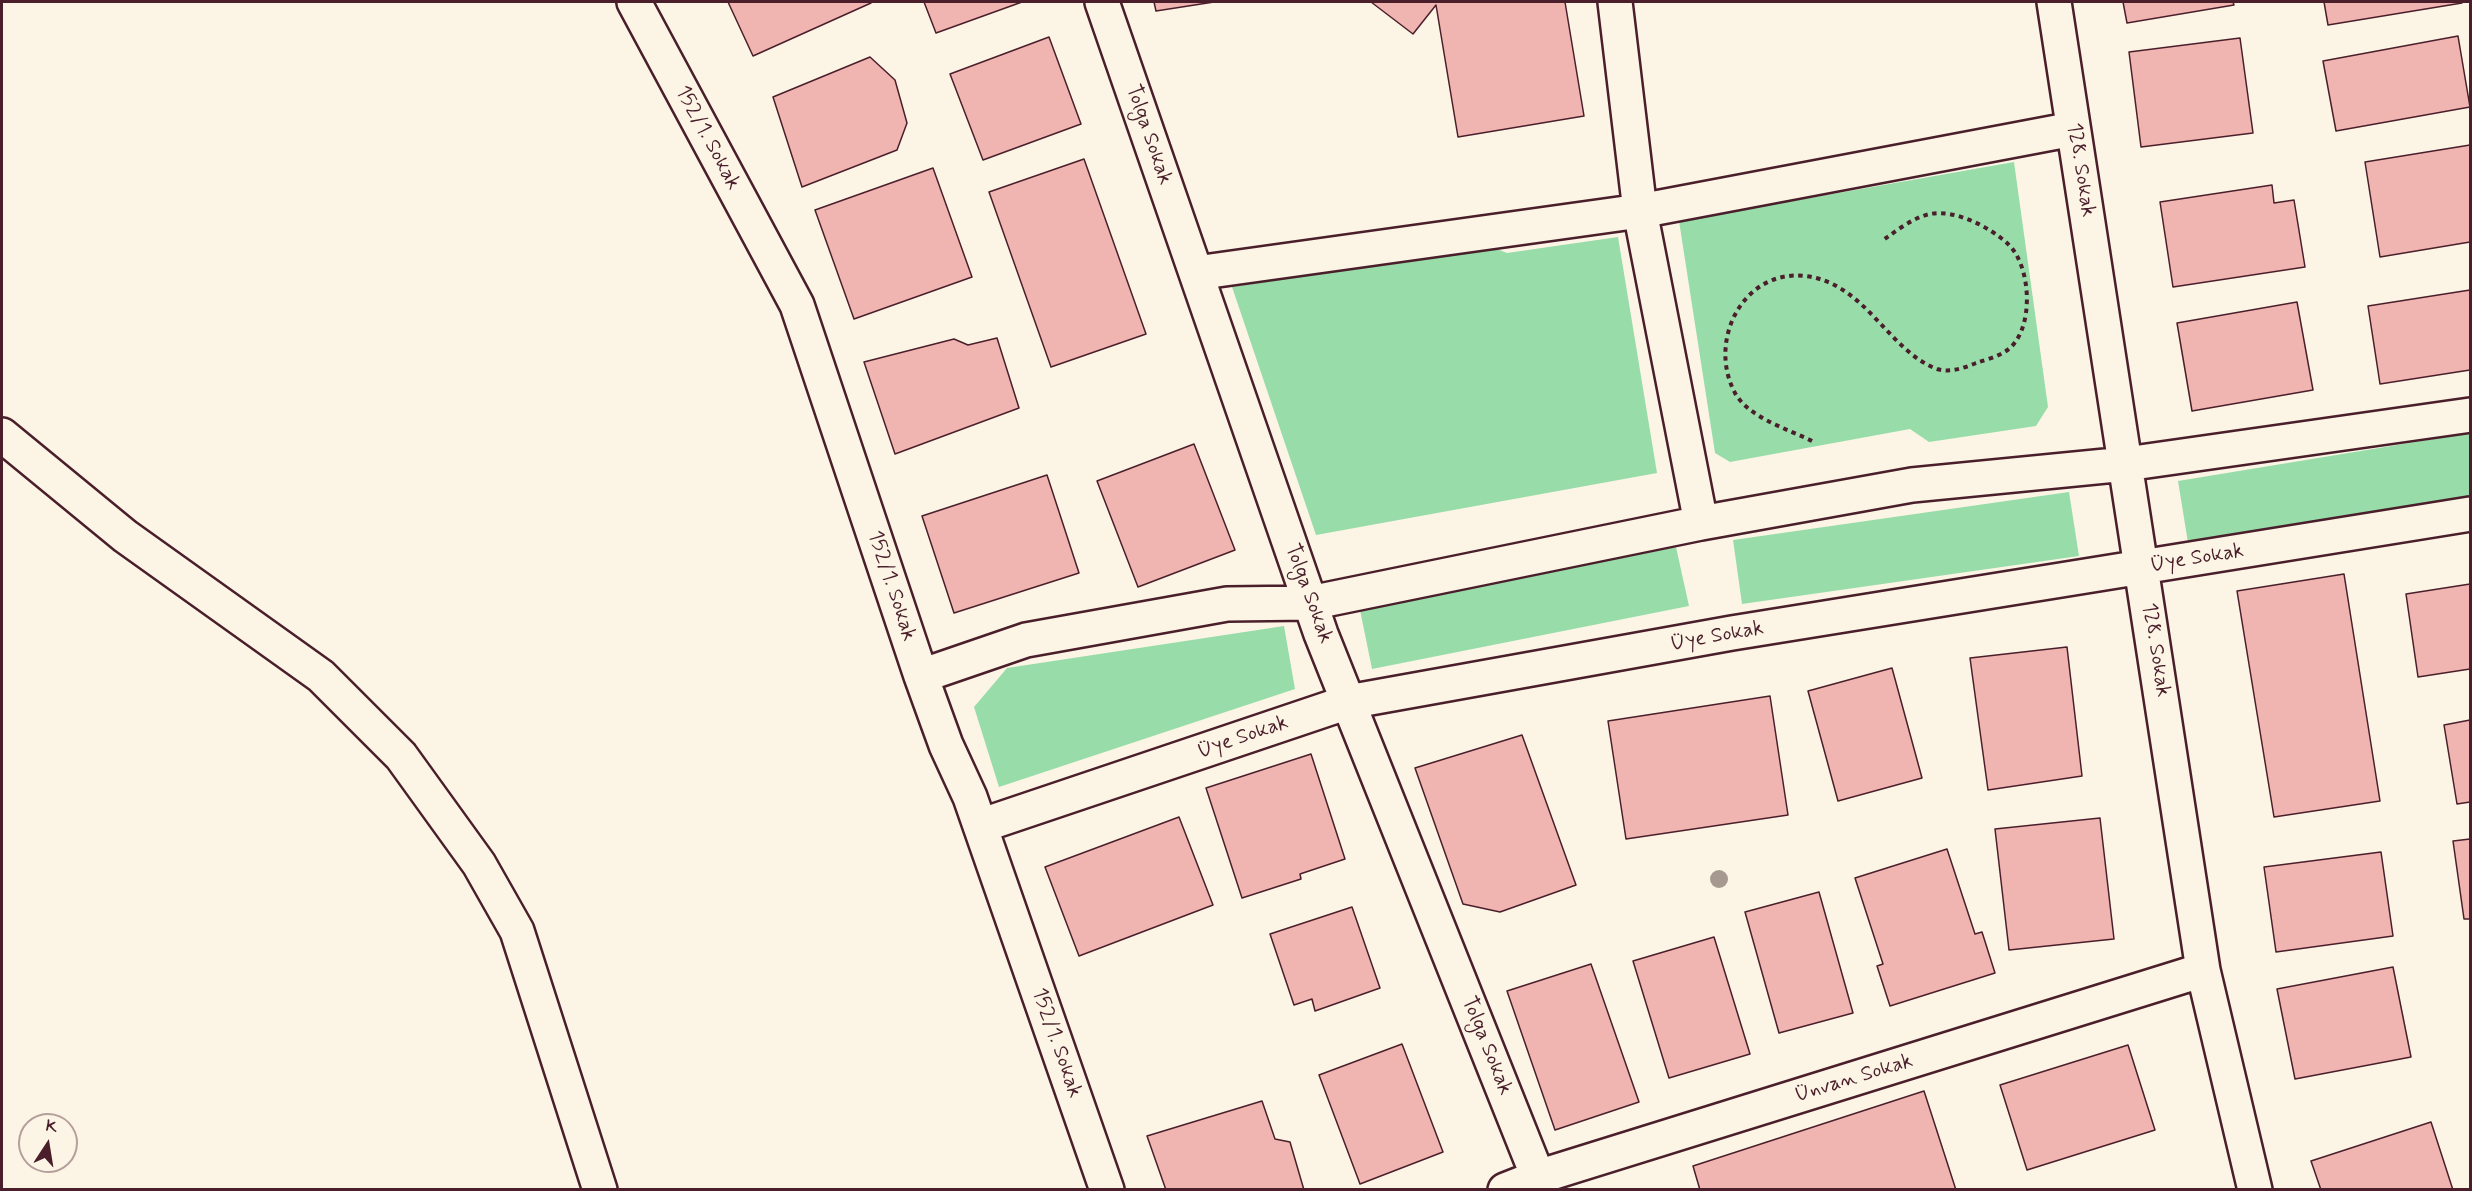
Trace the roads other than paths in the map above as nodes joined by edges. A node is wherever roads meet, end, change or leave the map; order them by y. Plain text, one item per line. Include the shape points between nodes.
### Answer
1 (634, 2) edge
2 (1102, 2) edge
3 (1616, 2) edge
4 (2054, 2) edge
5 (2073, 129) junction
6 (1640, 211) junction
7 (1196, 273) junction
8 (2470, 415) edge
9 (2, 435) edge
10 (2126, 464) junction
11 (2470, 514) edge
12 (1701, 523) junction
13 (2142, 568) junction
14 (1310, 603) junction
15 (921, 676) junction
16 (1348, 702) junction
17 (980, 826) junction
18 (2203, 970) junction
19 (1538, 1177) junction
20 (600, 1190) edge
21 (1107, 1190) edge
22 (1505, 1190) edge
23 (2255, 1190) edge

1 - 15 street, 152/1. Sokak via 797,304
2 - 7 street, Tolga Sokak
3 - 6 street
4 - 5 street, 128. Sokak
5 - 6 street
5 - 10 street, 128. Sokak
6 - 7 street
6 - 12 street
7 - 14 street, Tolga Sokak
8 - 10 street
9 - 20 street via 125,536 321,676 401,756 479,864 517,931
10 - 12 street via 1912,485
10 - 13 street, 128. Sokak
11 - 13 street, Üye Sokak
12 - 14 street
13 - 16 street, Üye Sokak via 1721,635
13 - 18 street, 128. Sokak
14 - 15 street via 1227,604 1026,640
14 - 16 street, Tolga Sokak
15 - 17 street, 152/1. Sokak
16 - 17 street, Üye Sokak
16 - 19 street, Tolga Sokak
17 - 21 street, 152/1. Sokak
18 - 19 street, Ünvan Sokak
18 - 23 street, 128. Sokak
19 - 22 street, Ünvan Sokak

